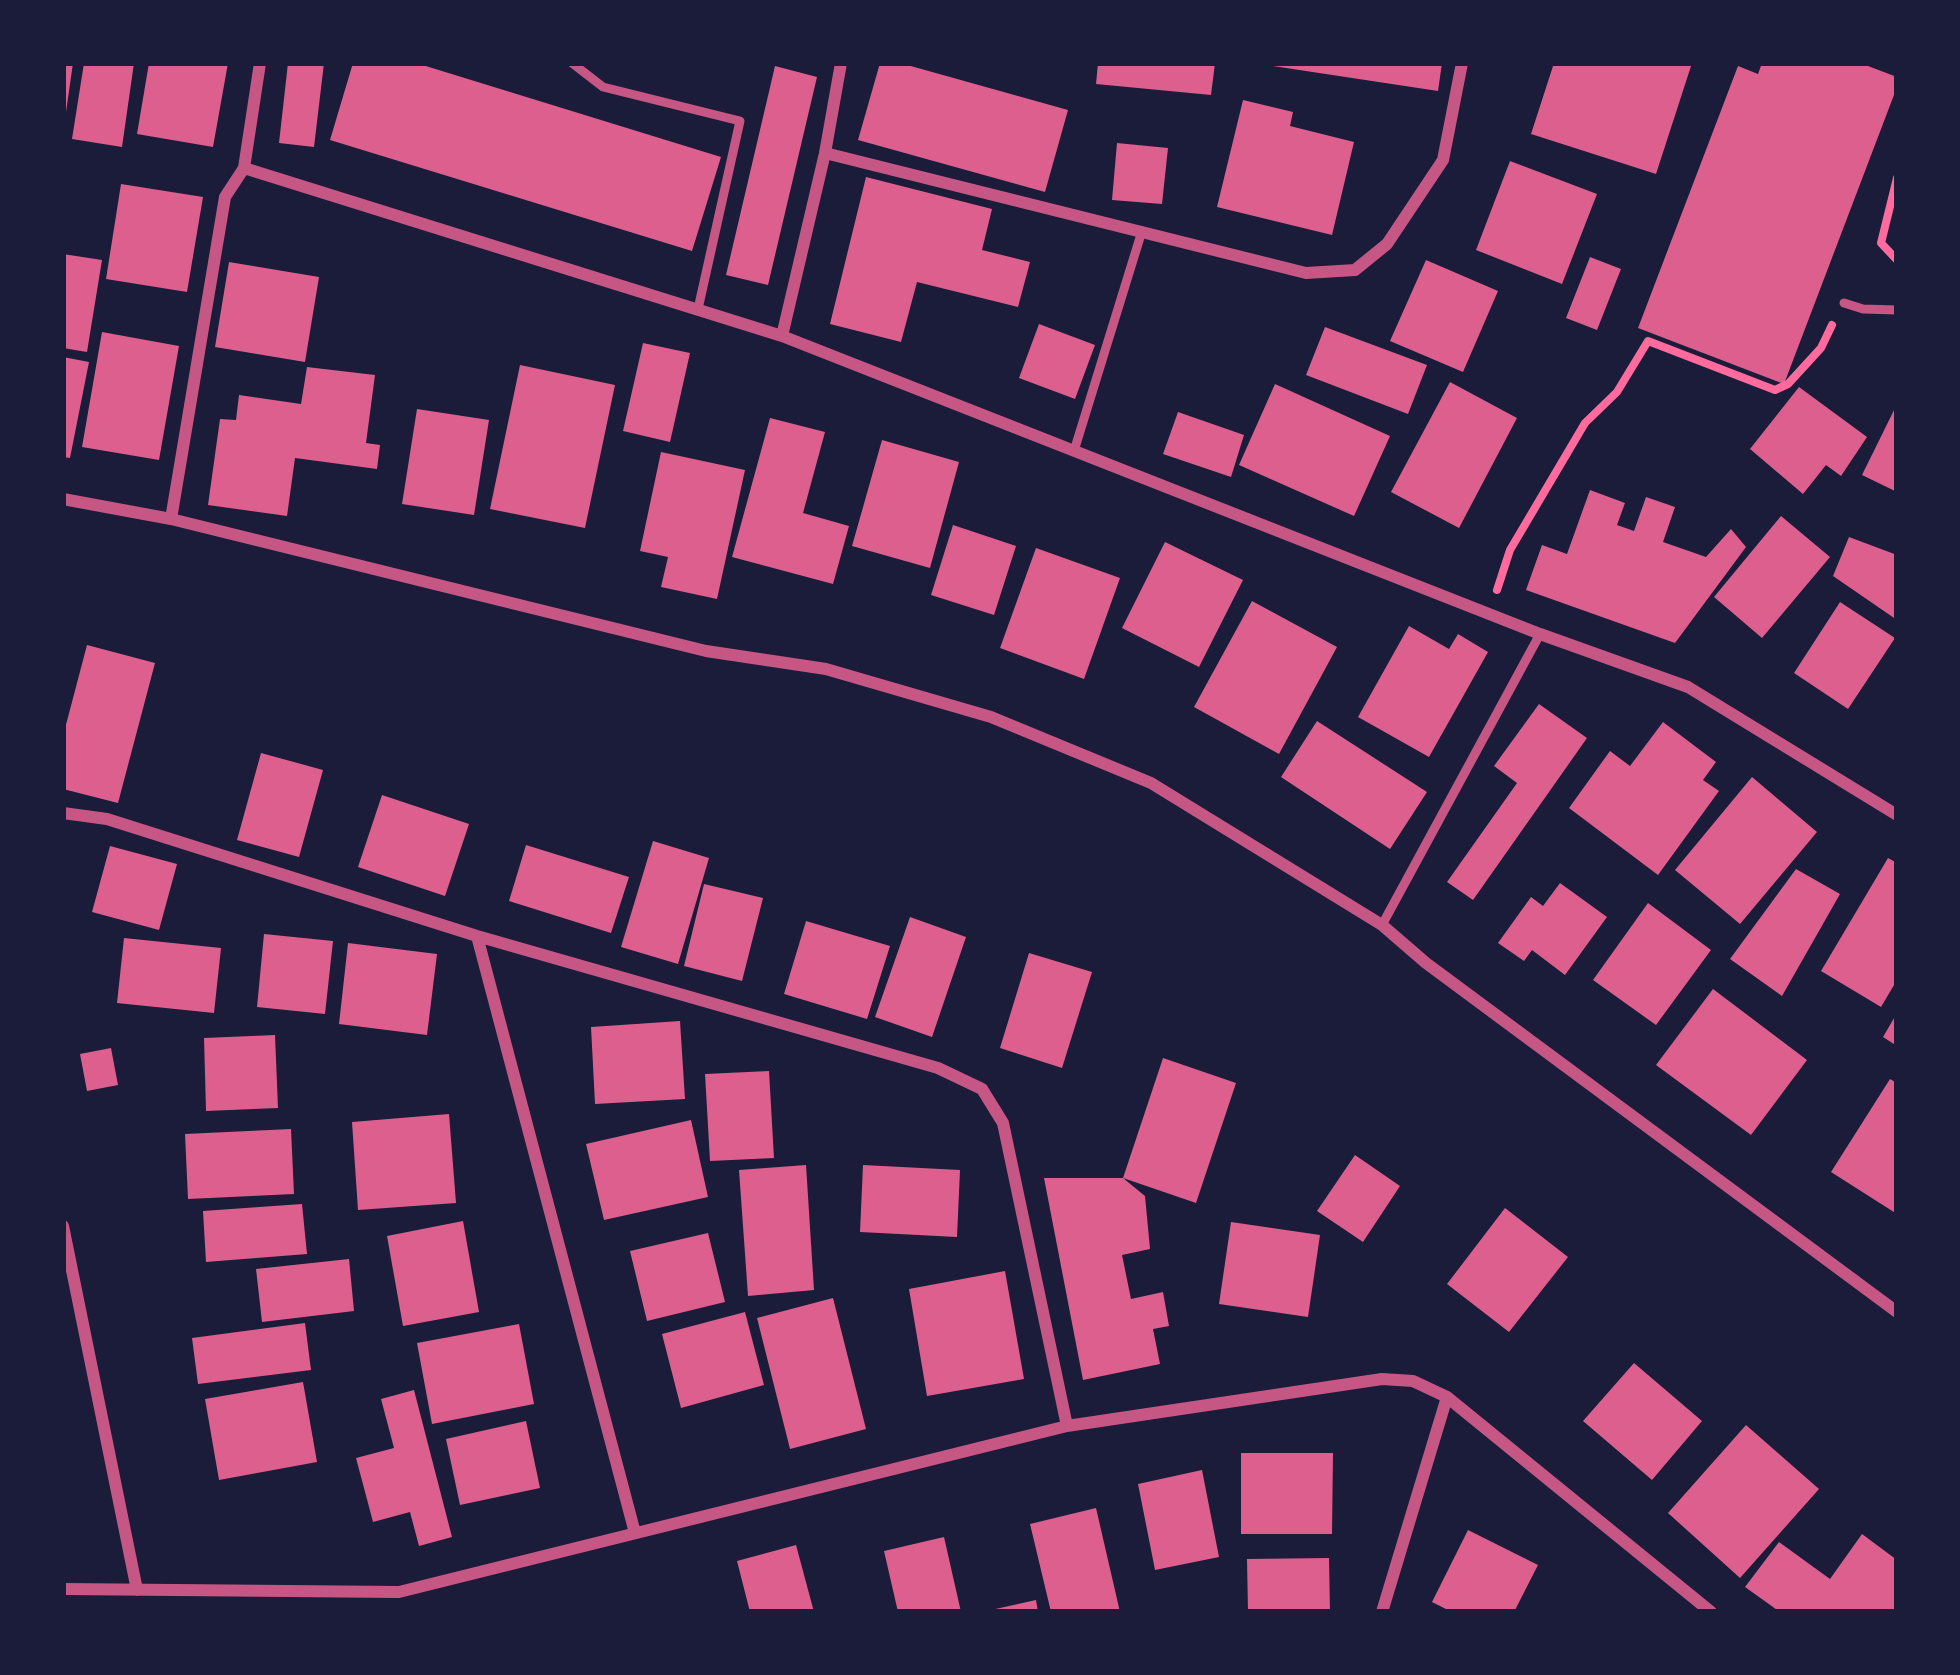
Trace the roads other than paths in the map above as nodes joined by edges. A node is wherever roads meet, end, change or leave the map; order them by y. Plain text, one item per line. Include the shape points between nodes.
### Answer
1 (260, 63) edge
2 (572, 63) edge
3 (841, 63) edge
4 (1462, 63) edge
5 (825, 153) junction
6 (244, 168) junction
7 (1142, 232) junction
8 (1844, 303) road end
9 (698, 309) junction
10 (1897, 310) edge
11 (782, 336) junction
12 (1073, 451) junction
13 (63, 499) edge
14 (171, 519) junction
15 (1540, 634) junction
16 (63, 814) edge
17 (1897, 815) edge
18 (1382, 925) junction
19 (477, 936) junction
20 (63, 1226) edge
21 (1897, 1312) edge
22 (1447, 1397) junction
23 (1067, 1426) junction
24 (634, 1533) junction
25 (63, 1589) edge
26 (137, 1590) junction
27 (1382, 1612) edge
28 (1711, 1612) edge

1 - 6 street
2 - 9 lane via 603,87 740,121
3 - 5 street
4 - 7 street via 1443,160 1387,244 1354,270 1306,273
5 - 7 street
5 - 11 street
6 - 9 street
6 - 14 street via 225,197
7 - 12 lane
8 - 10 lane
9 - 11 street
11 - 12 street
12 - 15 street
13 - 14 street
14 - 18 street via 706,651 826,669 991,717 1151,783
15 - 17 street via 1688,687
15 - 18 lane
16 - 19 street via 107,819
18 - 21 street
19 - 23 street via 938,1068 982,1089 1003,1123
19 - 24 street
20 - 26 street
22 - 23 street via 1413,1381 1382,1379
22 - 27 street
22 - 28 street
23 - 24 street
24 - 26 street via 399,1592
25 - 26 street

